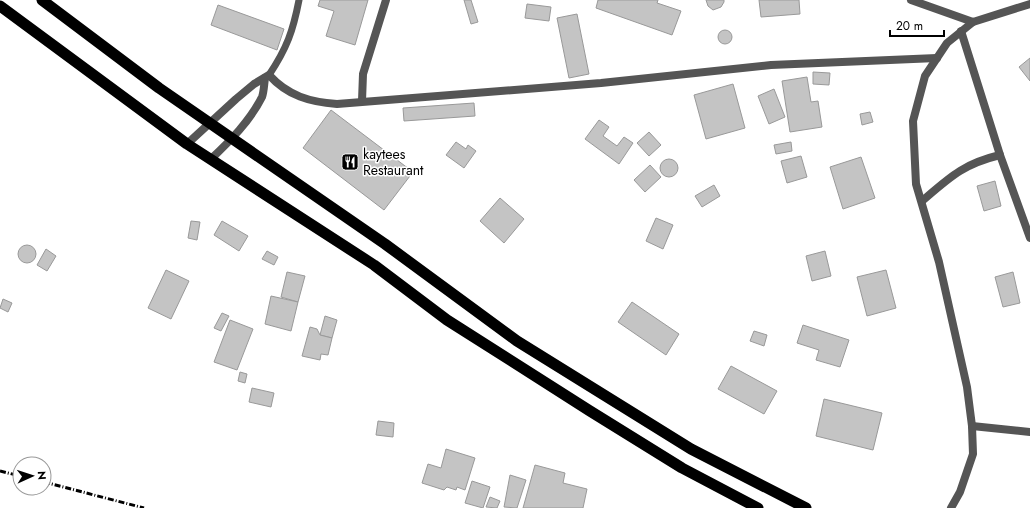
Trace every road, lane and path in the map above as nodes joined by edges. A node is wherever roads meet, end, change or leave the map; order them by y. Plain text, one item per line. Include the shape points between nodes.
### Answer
1 (42, 0) edge
2 (299, 0) edge
3 (386, 0) edge
4 (911, 0) edge
5 (1030, 4) edge
6 (0, 6) edge
7 (973, 22) junction
8 (962, 31) junction
9 (937, 58) junction
10 (267, 76) junction
11 (362, 101) junction
12 (210, 122) junction
13 (232, 139) junction
14 (187, 144) junction
15 (1000, 155) junction
16 (211, 159) junction
17 (922, 201) junction
18 (1030, 238) edge
19 (972, 426) junction
20 (1029, 431) edge
21 (758, 508) edge
22 (806, 508) edge
23 (951, 508) edge

1 - 12 highway via 159,88
2 - 10 lane via 293,30 281,57
3 - 11 street via 363,74
4 - 7 street
5 - 7 street
6 - 14 highway
7 - 8 street
8 - 9 street via 948,43
8 - 15 street
9 - 11 street via 771,65 601,83
9 - 17 street via 925,76 914,121 916,184
10 - 11 street via 290,92 315,102 337,104
10 - 12 street
10 - 13 street via 263,95
12 - 13 highway
12 - 14 street
13 - 16 street
13 - 22 highway via 385,244 517,341 691,449
14 - 16 highway
15 - 17 street via 979,160 958,171
15 - 18 street
16 - 21 highway via 374,265 448,320 590,411 682,468
17 - 19 street via 941,270 967,388
19 - 20 street
19 - 23 street via 973,454 960,492

